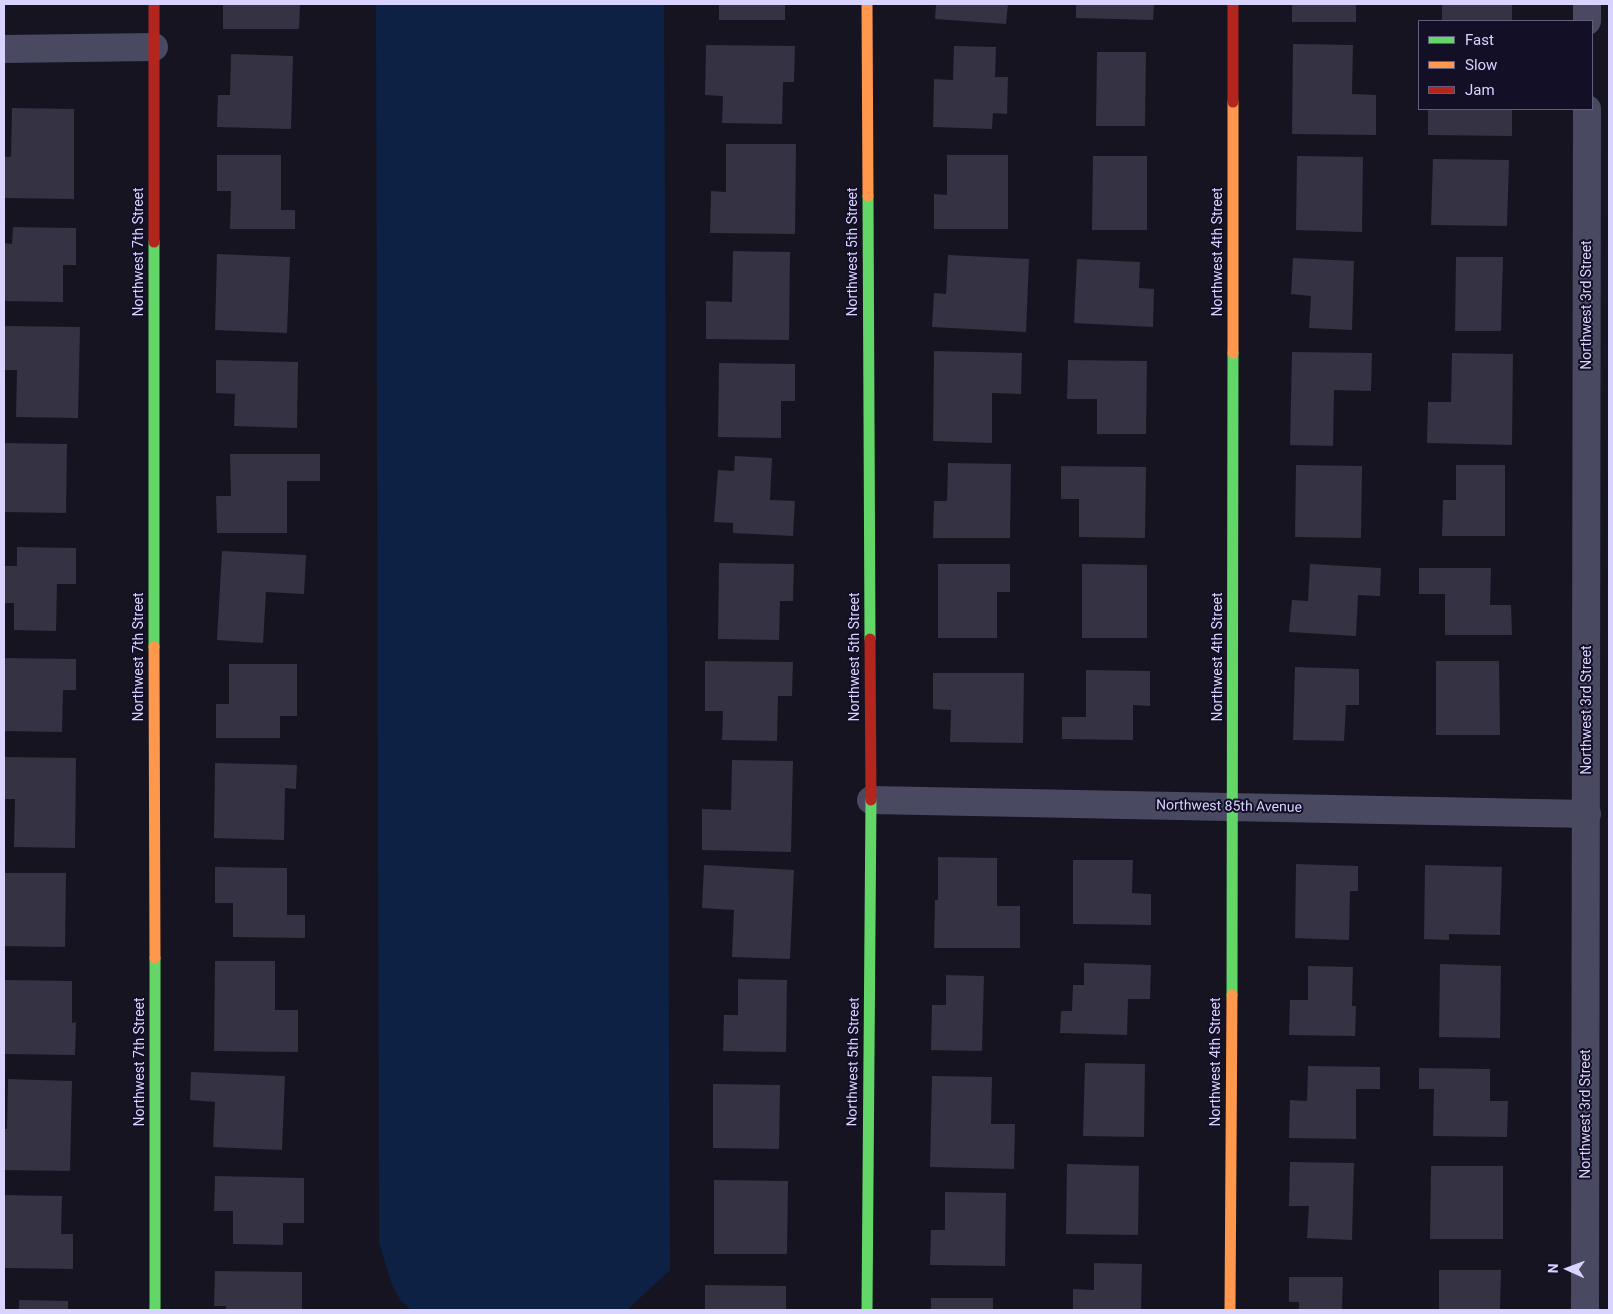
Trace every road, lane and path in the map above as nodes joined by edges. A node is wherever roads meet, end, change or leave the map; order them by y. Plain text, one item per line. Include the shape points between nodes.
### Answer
1 (154, 4) edge
2 (867, 4) edge
3 (1233, 4) edge
4 (1587, 4) edge
5 (1587, 20) edge
6 (154, 47) junction
7 (4, 49) edge
8 (1587, 110) edge
9 (871, 800) junction
10 (1233, 807) junction
11 (1587, 814) junction
12 (155, 1310) edge
13 (867, 1310) edge
14 (1230, 1310) edge
15 (1585, 1310) edge

1 - 6 street, Northwest 7th Street
2 - 9 street, Northwest 5th Street
3 - 10 street, Northwest 4th Street
4 - 5 street
6 - 7 street
6 - 12 street, Northwest 7th Street
8 - 11 street, Northwest 3rd Street
9 - 10 street, Northwest 85th Avenue
9 - 13 street, Northwest 5th Street
10 - 11 street, Northwest 85th Avenue
10 - 14 street, Northwest 4th Street
11 - 15 street, Northwest 3rd Street

